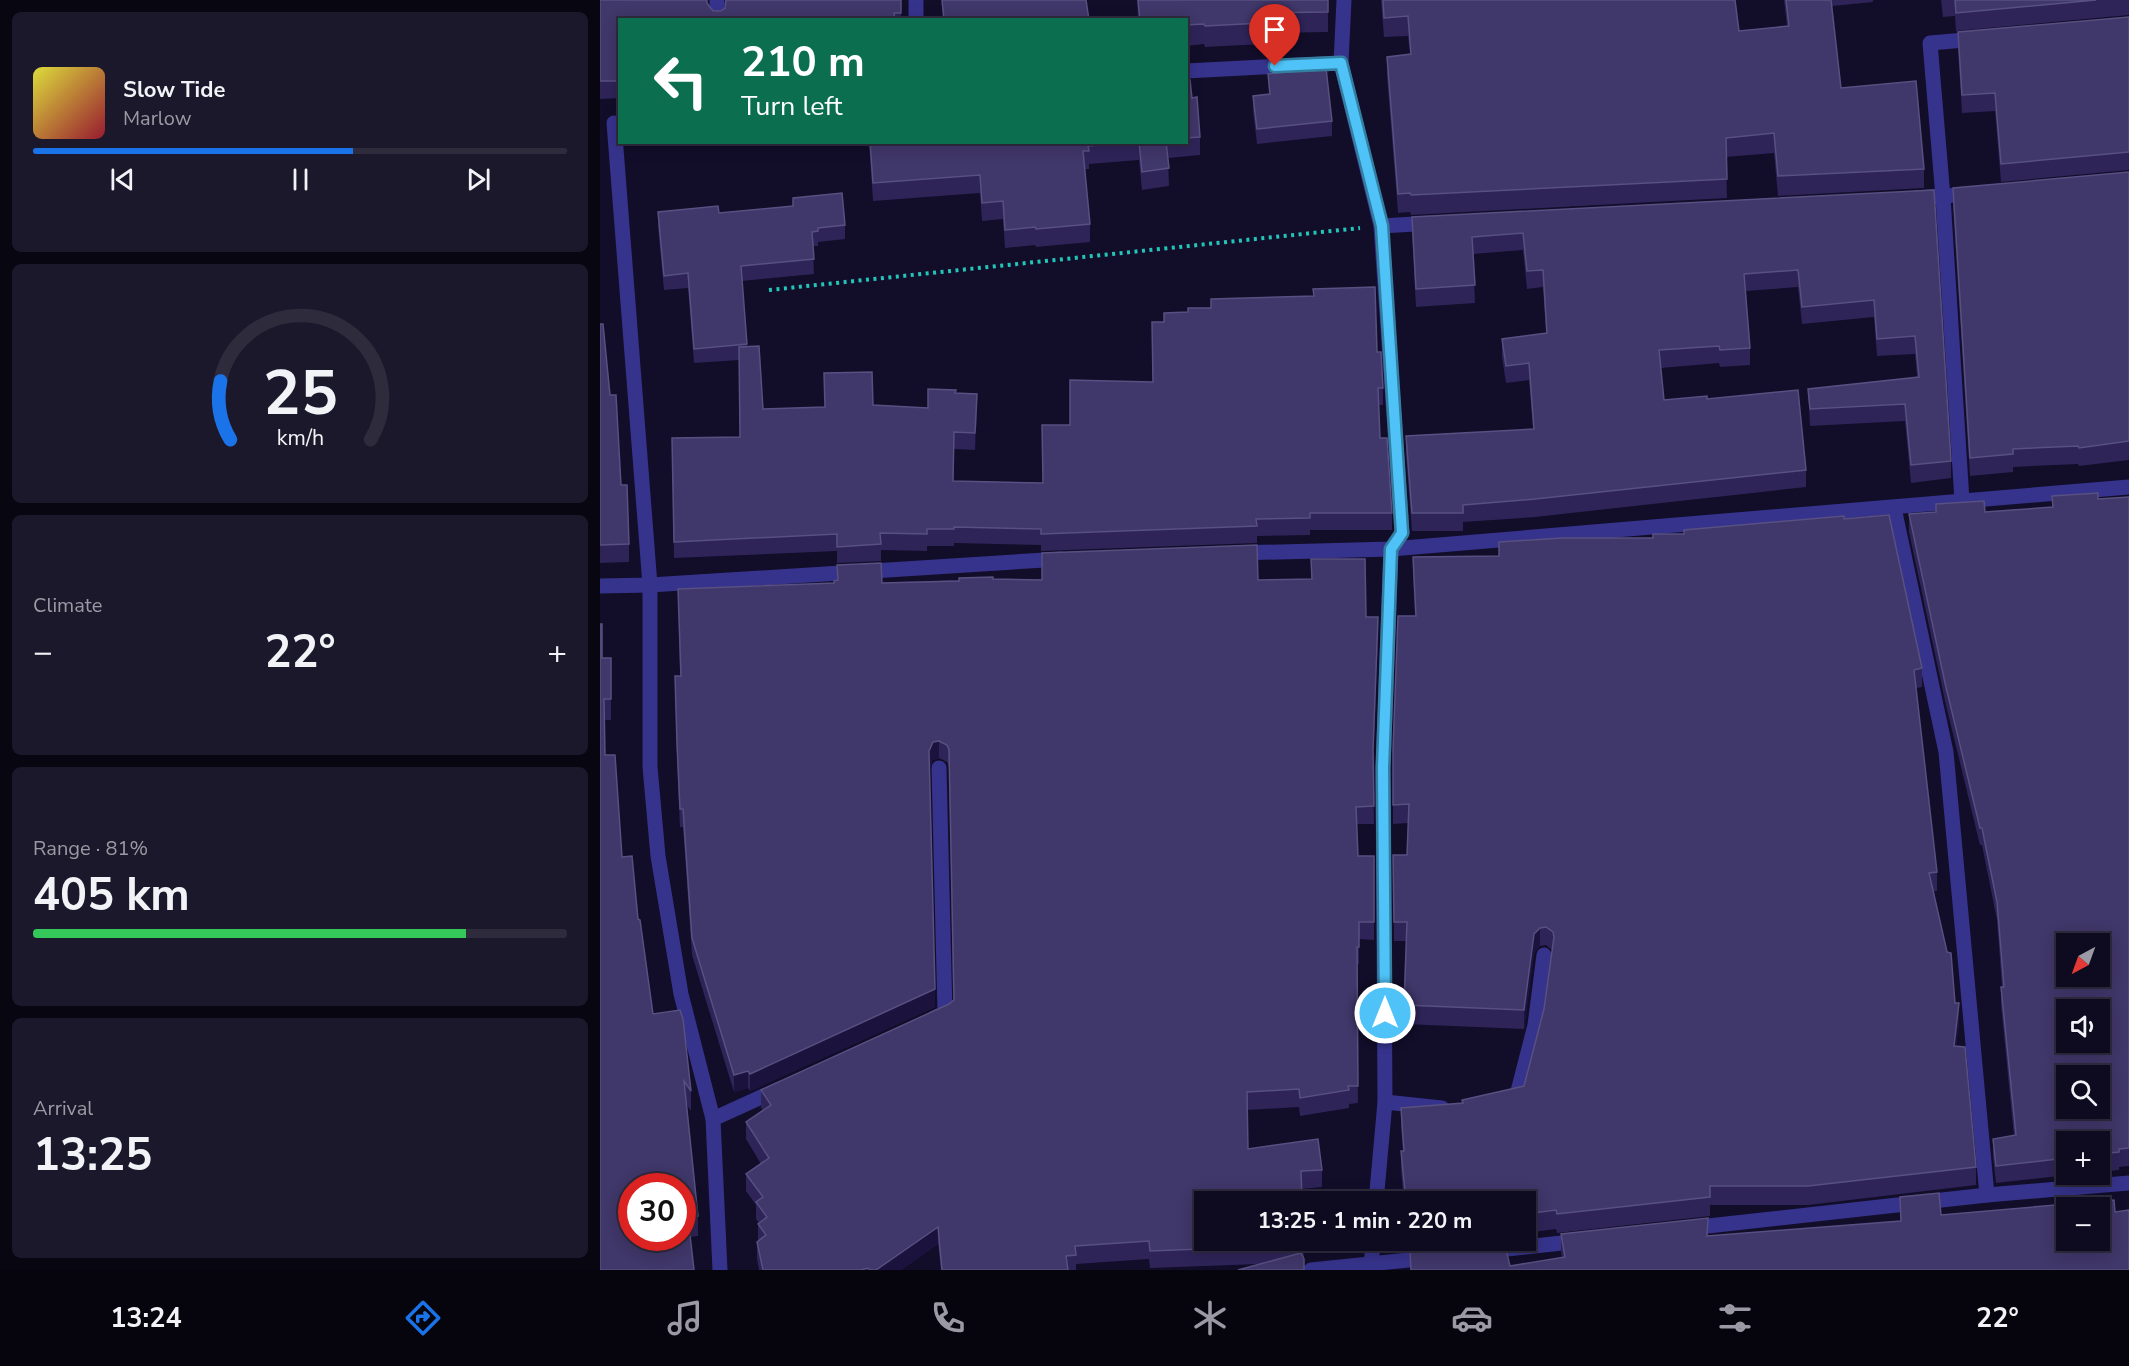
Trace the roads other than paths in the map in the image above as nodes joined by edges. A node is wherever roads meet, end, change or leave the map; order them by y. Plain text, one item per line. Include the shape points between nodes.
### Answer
1 (717, 0) edge
2 (916, 0) edge
3 (1344, 0) edge
4 (717, 18) edge
5 (916, 18) edge
6 (1988, 38) edge
7 (1341, 63) junction
8 (1188, 71) edge
9 (611, 124) edge
10 (1989, 192) edge
11 (1943, 197) junction
12 (1895, 199) edge
13 (1441, 223) edge
14 (1382, 226) junction
15 (2129, 487) edge
16 (1962, 501) junction
17 (1894, 508) junction
18 (1391, 549) junction
19 (1223, 554) edge
20 (1080, 558) edge
21 (650, 585) junction
22 (600, 586) edge
23 (939, 768) dead end
24 (1544, 955) dead end
25 (924, 1022) edge
26 (798, 1080) edge
27 (1385, 1102) junction
28 (1487, 1103) edge
29 (1456, 1110) edge
30 (713, 1119) junction
31 (2129, 1183) edge
32 (1377, 1191) edge
33 (1987, 1195) junction
34 (1679, 1230) edge
35 (1596, 1239) edge
36 (1372, 1251) edge
37 (1477, 1252) edge
38 (1442, 1256) edge
39 (1371, 1267) edge
40 (720, 1270) edge
41 (1311, 1270) edge

1 - 4 street
2 - 5 street
3 - 7 street
6 - 11 street via 1930,43
7 - 8 street
7 - 14 street
9 - 21 street
10 - 11 street
11 - 12 street
11 - 16 street
13 - 14 street
14 - 18 street via 1402,533
15 - 16 street
16 - 17 street
17 - 18 street
17 - 33 street via 1946,752
18 - 19 street
18 - 27 street via 1383,768
20 - 21 street
21 - 22 street
21 - 30 street via 650,767 658,856 681,994
23 - 25 street via 945,1013
24 - 28 street via 1535,1024 1517,1095
26 - 30 street
27 - 29 street
27 - 32 street
30 - 40 street
31 - 33 street
33 - 34 street
35 - 37 street
36 - 39 street
38 - 39 street
39 - 41 street

